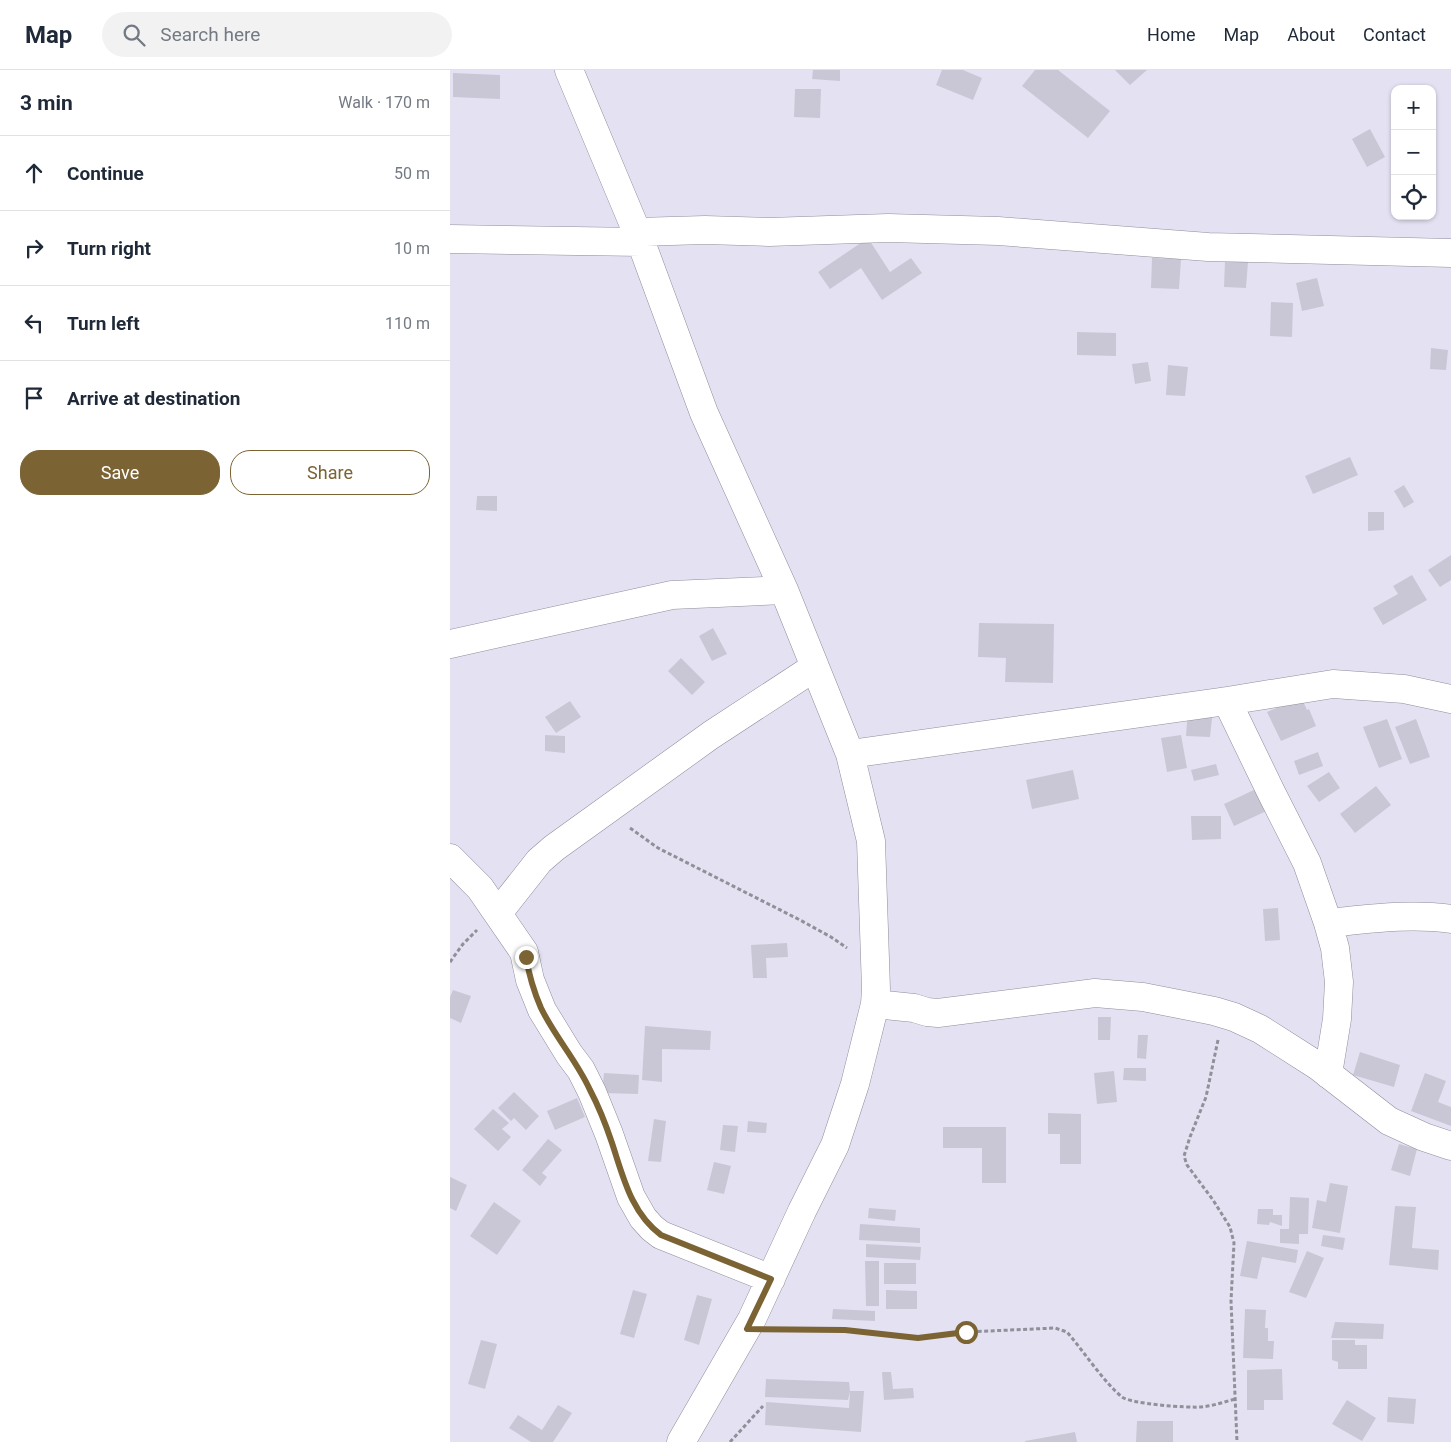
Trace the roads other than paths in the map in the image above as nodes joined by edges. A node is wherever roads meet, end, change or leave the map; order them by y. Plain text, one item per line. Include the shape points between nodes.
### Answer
1 (569, 70) edge
2 (639, 237) junction
3 (450, 240) edge
4 (1451, 253) edge
5 (784, 590) junction
6 (450, 644) edge
7 (816, 667) junction
8 (1451, 699) edge
9 (1227, 702) junction
10 (850, 754) junction
11 (450, 858) edge
12 (498, 913) junction
13 (1451, 919) edge
14 (1328, 923) junction
15 (875, 1004) junction
16 (1328, 1074) junction
17 (1451, 1146) edge
18 (771, 1279) junction
19 (681, 1442) edge

1 - 2 street
2 - 3 street
2 - 4 street via 705,230 769,232 888,228 998,231 1208,247
2 - 5 street via 704,413
5 - 6 street via 672,595
5 - 7 street
7 - 10 street
7 - 12 street via 711,735 554,848 539,861
8 - 9 street via 1404,689 1333,684
9 - 10 street
9 - 14 street via 1307,863
10 - 15 street via 871,841
11 - 12 street via 480,888
12 - 18 street via 524,952 530,980 542,1010 592,1092 626,1185 643,1218 661,1235
13 - 14 street via 1391,917
14 - 16 street via 1340,982
15 - 16 street via 938,1013 1095,994 1142,997 1224,1014 1260,1028
15 - 18 street via 855,1084 834,1145
16 - 17 street via 1389,1121
18 - 19 street via 747,1329

